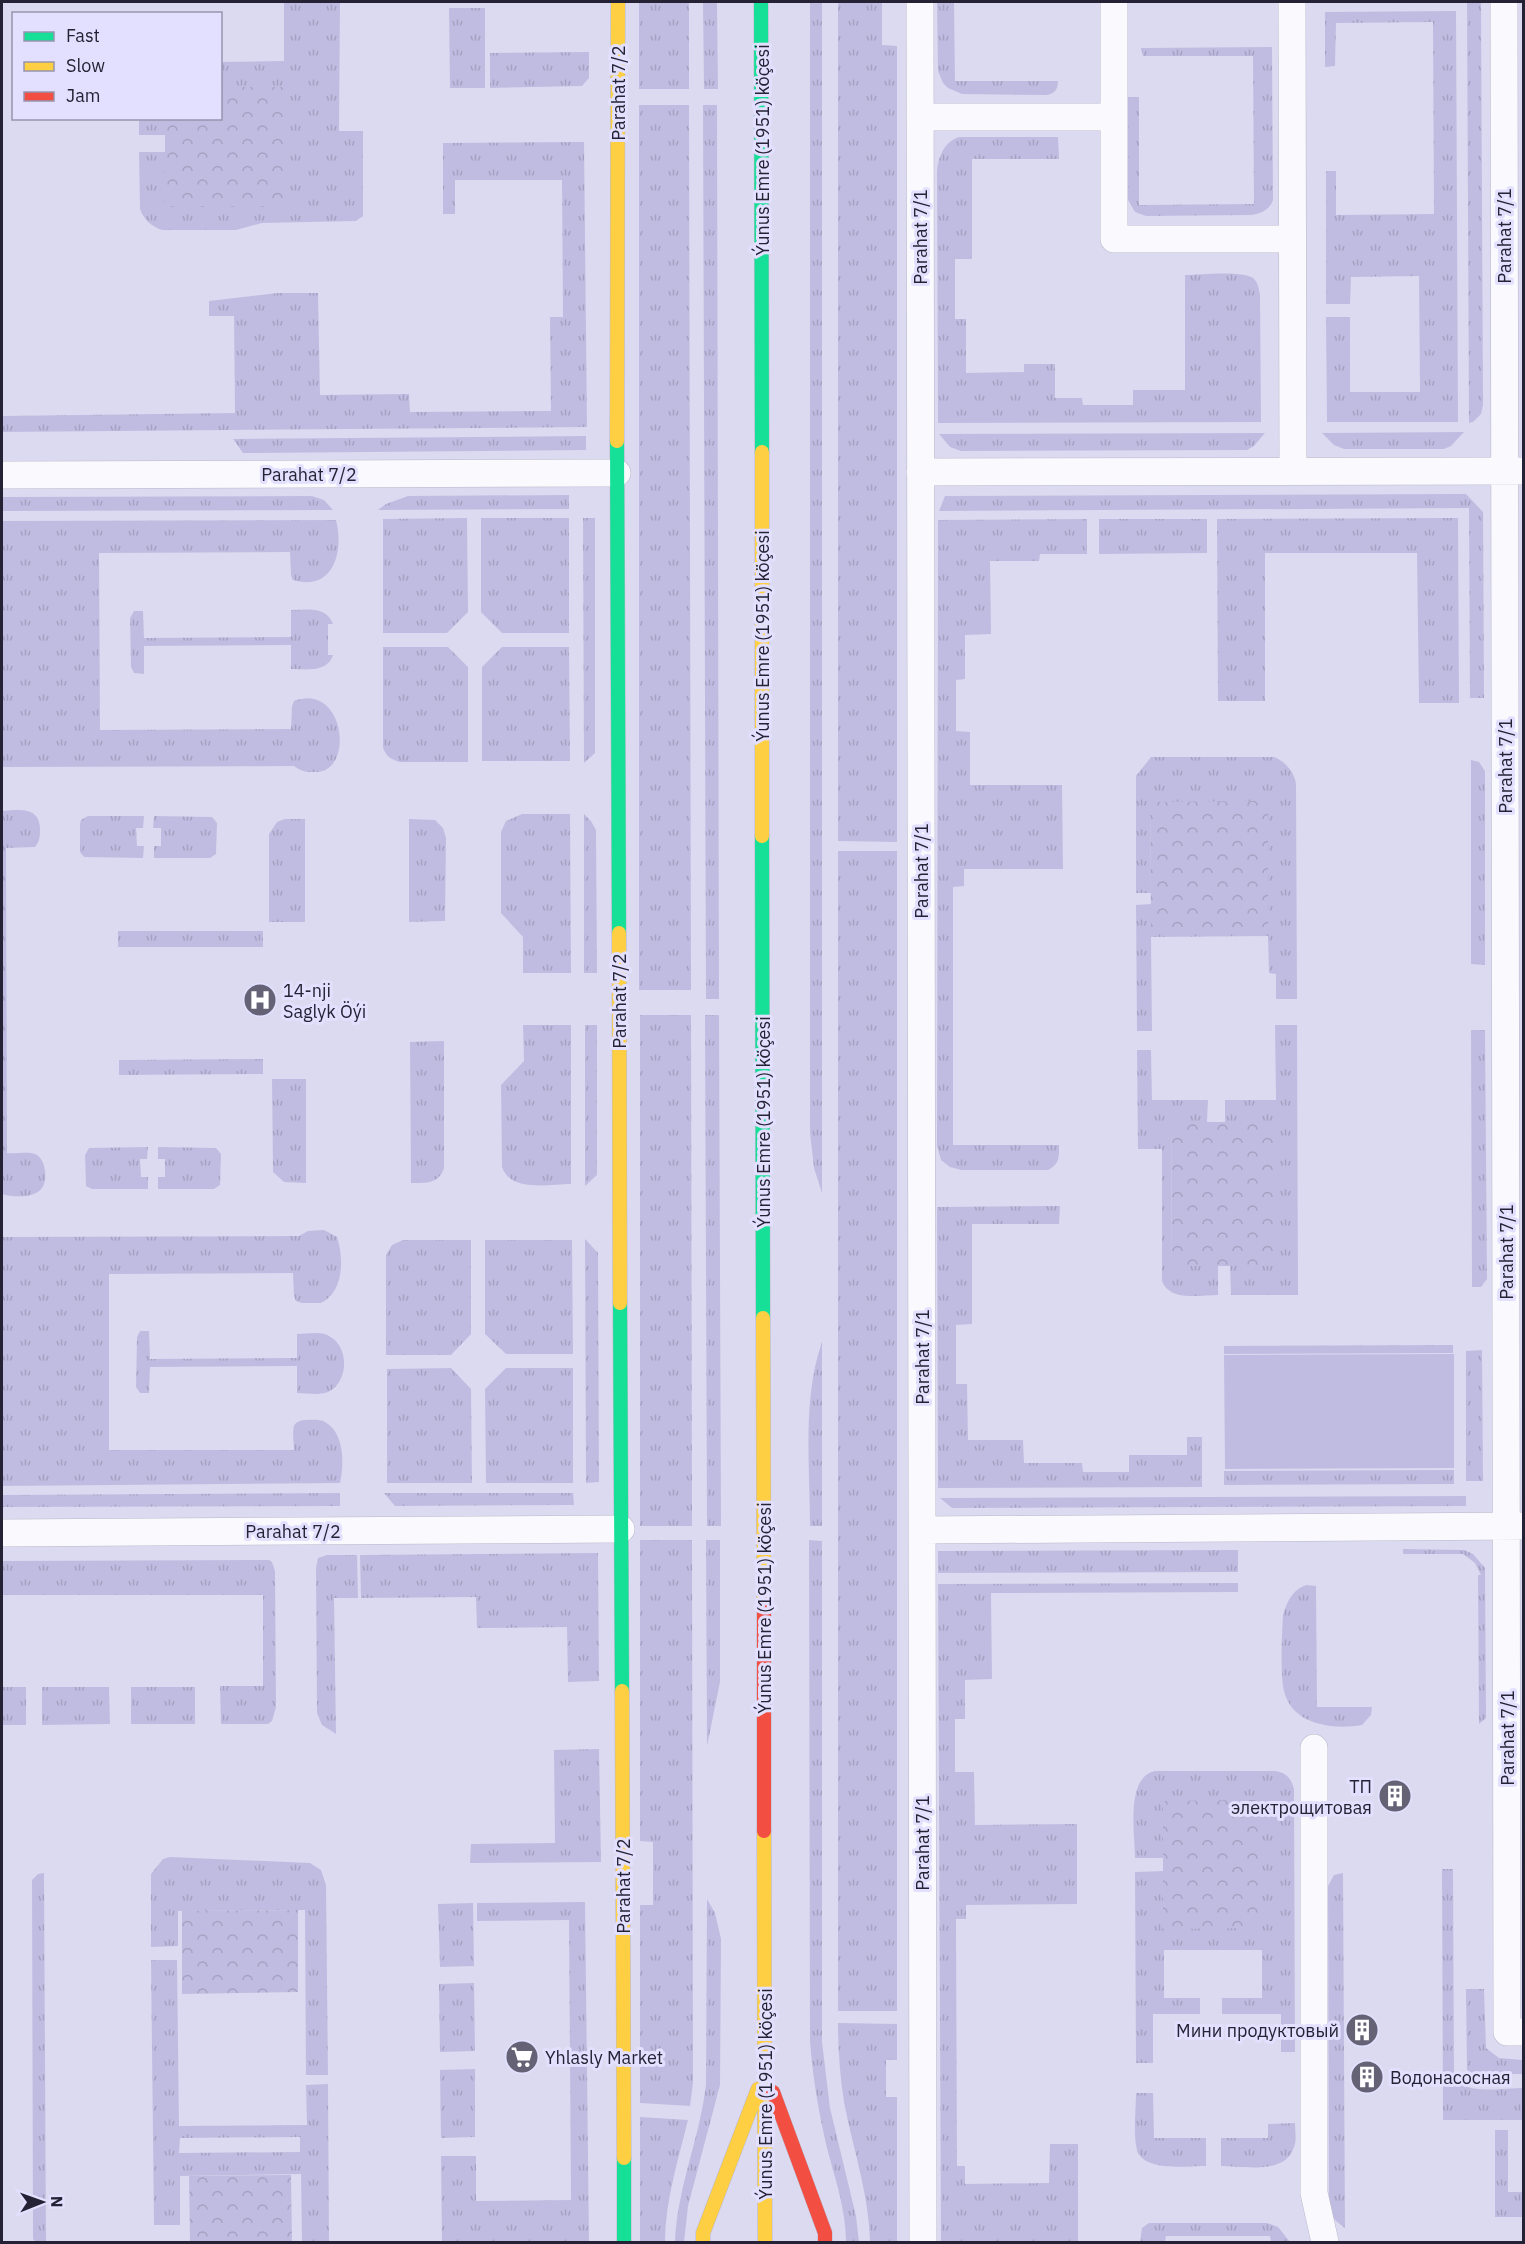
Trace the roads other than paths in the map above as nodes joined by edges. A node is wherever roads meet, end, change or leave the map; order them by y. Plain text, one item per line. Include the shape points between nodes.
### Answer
1 (618, 2) edge
2 (761, 2) edge
3 (920, 2) edge
4 (1114, 2) edge
5 (1292, 2) edge
6 (1504, 2) edge
7 (920, 117) junction
8 (1114, 117) junction
9 (1292, 239) junction
10 (1293, 471) junction
11 (1514, 471) edge
12 (920, 472) junction
13 (617, 473) junction
14 (2, 475) edge
15 (1515, 1526) edge
16 (621, 1529) junction
17 (922, 1530) junction
18 (2, 1533) edge
19 (1314, 1748) dead end
20 (1515, 2032) edge
21 (766, 2070) junction
22 (624, 2242) edge
23 (703, 2242) edge
24 (765, 2242) edge
25 (825, 2242) edge
26 (923, 2242) edge
27 (1325, 2242) edge

1 - 13 street, Parahat 7/2
2 - 21 street, Ýunus Emre (1951) köçesi
3 - 7 street, Parahat 7/1
4 - 8 street
5 - 9 street
6 - 11 street, Parahat 7/1
7 - 8 street
7 - 12 street, Parahat 7/1
8 - 9 street via 1114,239
9 - 10 street
10 - 11 street
10 - 12 street
11 - 15 street, Parahat 7/1
12 - 17 street, Parahat 7/1
13 - 14 street, Parahat 7/2
13 - 16 street, Parahat 7/2
15 - 17 street
15 - 20 street, Parahat 7/1
16 - 18 street, Parahat 7/2
16 - 22 street, Parahat 7/2
17 - 26 street, Parahat 7/1
19 - 27 street via 1314,2193
21 - 23 street via 703,2233
21 - 24 street, Ýunus Emre (1951) köçesi
21 - 25 street

